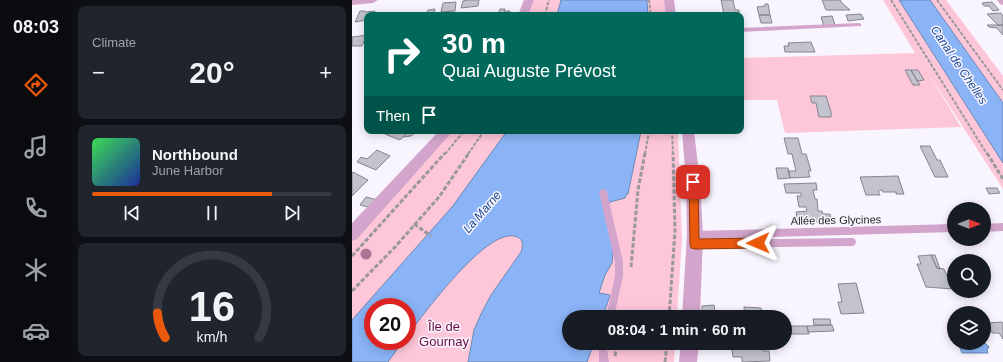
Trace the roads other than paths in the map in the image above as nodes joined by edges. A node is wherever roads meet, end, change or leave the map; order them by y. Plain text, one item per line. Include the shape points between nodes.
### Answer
1 (373, 0) edge
2 (529, 0) edge
3 (669, 0) edge
4 (352, 2) edge
5 (524, 12) edge
6 (671, 12) edge
7 (859, 26) dead end
8 (744, 30) edge
9 (445, 134) edge
10 (688, 134) edge
11 (603, 192) dead end
12 (1003, 227) edge
13 (947, 228) edge
14 (991, 228) edge
15 (352, 234) edge
16 (695, 239) junction
17 (852, 242) dead end
18 (612, 310) edge
19 (691, 310) edge
20 (603, 350) edge
21 (689, 350) edge
22 (604, 362) edge
23 (688, 362) edge

1 - 4 street
2 - 5 street
3 - 6 street
7 - 8 lane
9 - 15 street
10 - 16 street
11 - 18 lane via 619,262 619,276
12 - 14 lane
13 - 16 lane, Allée des Glycines
16 - 17 lane
16 - 19 street
20 - 22 lane
21 - 23 street

